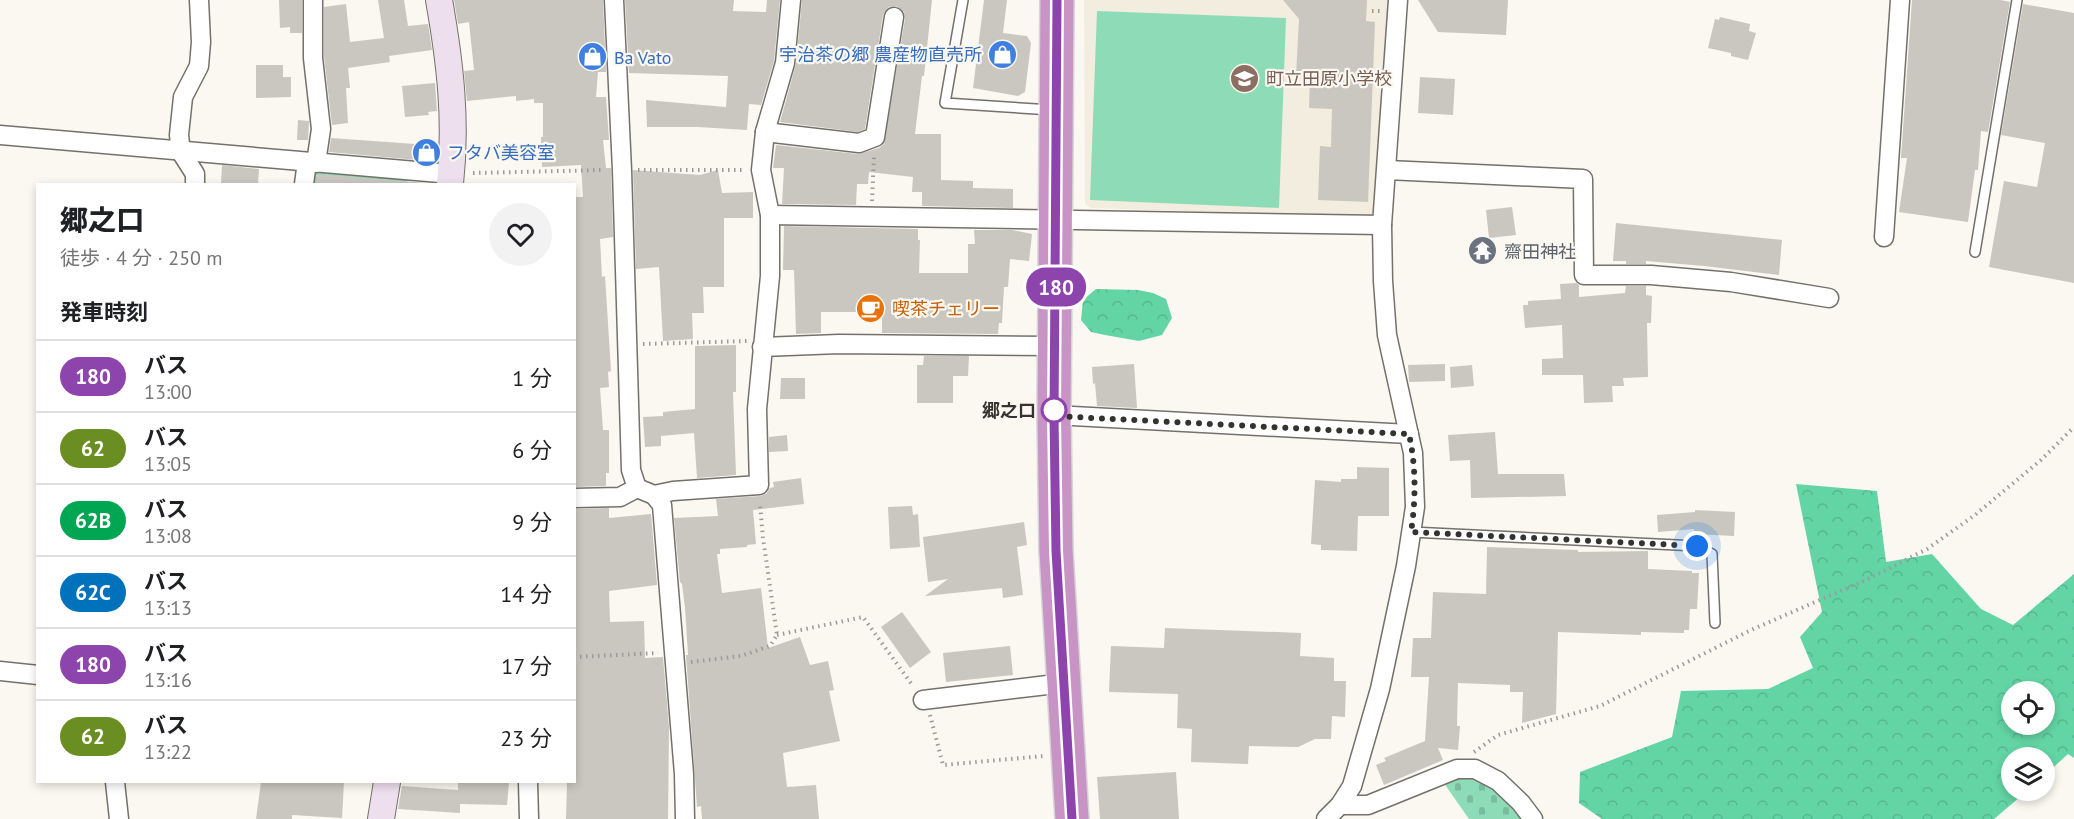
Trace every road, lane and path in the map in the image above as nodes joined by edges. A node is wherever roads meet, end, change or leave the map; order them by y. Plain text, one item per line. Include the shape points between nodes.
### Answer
1 (199, 0) edge
2 (313, 0) edge
3 (439, 0) edge
4 (614, 0) edge
5 (791, 0) edge
6 (963, 0) edge
7 (1057, 0) edge
8 (1398, 0) edge
9 (1900, 0) edge
10 (2017, 0) edge
11 (894, 17) dead end
12 (1057, 110) junction
13 (765, 132) junction
14 (0, 135) edge
15 (875, 137) junction
16 (181, 152) junction
17 (311, 163) junction
18 (622, 170) junction
19 (761, 170) junction
20 (1387, 170) junction
21 (451, 179) edge
22 (195, 183) edge
23 (304, 183) edge
24 (770, 215) junction
25 (871, 216) junction
26 (1056, 219) junction
27 (1382, 225) junction
28 (1884, 237) dead end
29 (1975, 252) dead end
30 (1829, 298) dead end
31 (627, 344) junction
32 (763, 344) junction
33 (1055, 346) junction
34 (1054, 416) junction
35 (2074, 428) edge
36 (1409, 434) junction
37 (759, 485) junction
38 (637, 488) junction
39 (654, 495) junction
40 (576, 498) edge
41 (1411, 532) junction
42 (1715, 623) dead end
43 (576, 657) edge
44 (675, 658) junction
45 (0, 672) edge
46 (36, 675) edge
47 (1064, 683) junction
48 (923, 700) dead end
49 (1457, 769) junction
50 (115, 783) edge
51 (387, 783) edge
52 (528, 783) edge
53 (1340, 805) junction
54 (119, 819) edge
55 (381, 819) edge
56 (529, 819) edge
57 (685, 819) edge
58 (1072, 819) edge
59 (1326, 819) edge
60 (1533, 819) edge

1 - 16 street via 199,66 183,97
2 - 17 street via 313,58 321,129
3 - 21 street via 450,63
4 - 18 street
5 - 13 street via 785,63
6 - 12 lane via 945,103
7 - 12 highway
8 - 20 street
9 - 28 street
10 - 29 lane
11 - 15 street
12 - 26 highway
13 - 15 street via 859,143
13 - 19 street
14 - 16 street
15 - 25 path
16 - 17 street
16 - 22 street via 195,174
17 - 21 street
17 - 23 street
18 - 19 path
18 - 21 path
18 - 31 street
19 - 24 street
20 - 27 street
20 - 30 street via 1583,179 1584,275 1651,275 1731,282
24 - 25 street
24 - 32 street via 770,276
25 - 26 street
26 - 27 street
26 - 33 highway
27 - 36 street via 1387,335
31 - 32 path
31 - 38 street via 631,470
32 - 33 street
32 - 37 street via 758,409
33 - 34 highway
34 - 36 street
34 - 47 highway via 1056,551
35 - 49 path via 1984,508 1927,549 1751,630 1600,706 1498,735
36 - 41 street via 1413,453
37 - 39 street
37 - 44 path via 777,634 770,646 741,656
38 - 39 street
38 - 40 street via 620,497
39 - 44 street via 662,505
41 - 42 lane via 1697,546 1712,554
41 - 53 street via 1380,689 1352,786
43 - 44 path
44 - 57 street
45 - 46 street
47 - 48 street
47 - 58 highway
49 - 53 street via 1368,805
49 - 60 street via 1475,770 1498,781
50 - 54 street
51 - 55 street
52 - 56 street
53 - 59 street

